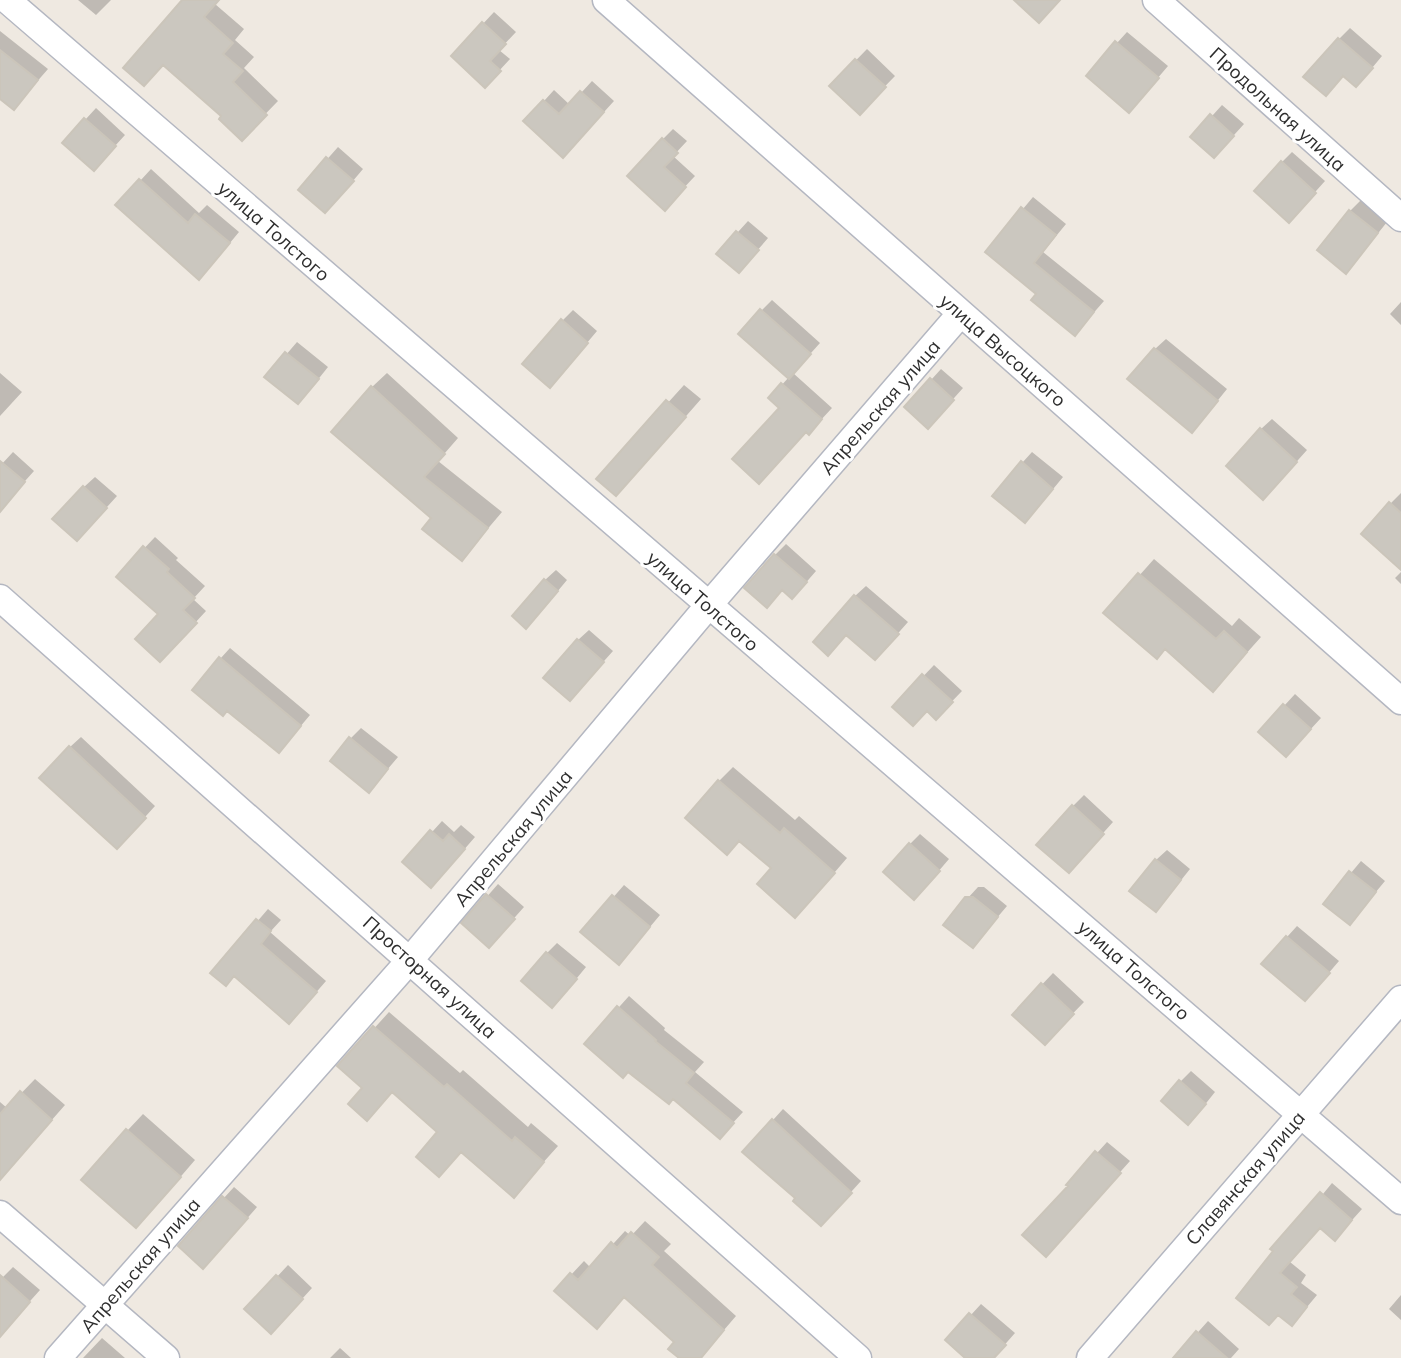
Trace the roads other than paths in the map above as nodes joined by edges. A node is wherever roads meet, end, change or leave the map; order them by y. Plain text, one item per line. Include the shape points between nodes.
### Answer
1 (7, 0) edge
2 (606, 0) edge
3 (1156, 0) edge
4 (1401, 219) edge
5 (961, 313) junction
6 (0, 598) edge
7 (708, 606) junction
8 (1401, 701) edge
9 (410, 960) junction
10 (1401, 999) edge
11 (1301, 1114) junction
12 (1401, 1200) edge
13 (0, 1214) edge
14 (105, 1304) junction
15 (58, 1358) edge
16 (166, 1358) edge
17 (858, 1358) edge
18 (1090, 1358) edge

1 - 7 street, улица Толстого
2 - 5 street, улица Высоцкого
3 - 4 street, Продольная улица
5 - 7 street, Апрельская улица
5 - 8 street, улица Высоцкого
6 - 9 street, Просторная улица
7 - 9 street, Апрельская улица
7 - 11 street, улица Толстого
9 - 14 street, Апрельская улица
9 - 17 street, Просторная улица
10 - 11 street, Славянская улица
11 - 12 street, улица Толстого
11 - 18 street, Славянская улица
13 - 14 street
14 - 15 street, Апрельская улица
14 - 16 street

